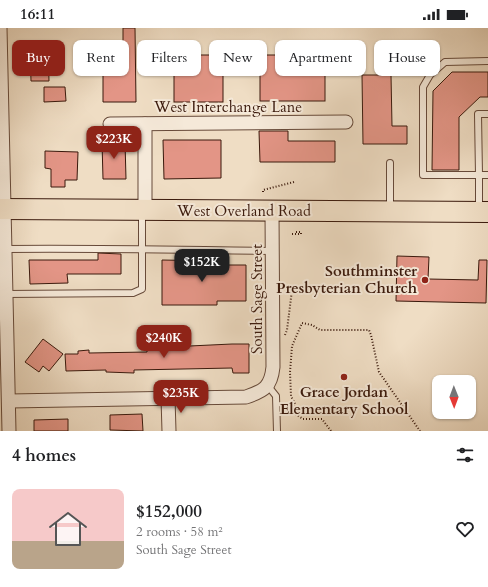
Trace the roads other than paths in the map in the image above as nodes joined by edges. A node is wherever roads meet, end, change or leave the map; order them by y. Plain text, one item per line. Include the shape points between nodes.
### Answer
1 (0, 28) edge
2 (488, 61) edge
3 (1, 112) edge
4 (488, 114) edge
5 (346, 122) dead end
6 (110, 124) dead end
7 (145, 124) junction
8 (390, 163) dead end
9 (479, 175) junction
10 (488, 175) edge
11 (2, 209) edge
12 (144, 210) junction
13 (272, 211) junction
14 (390, 212) junction
15 (483, 212) edge
16 (6, 249) junction
17 (142, 250) junction
18 (272, 251) junction
19 (6, 294) junction
20 (268, 386) junction
21 (168, 398) junction
22 (9, 401) junction
23 (9, 431) edge
24 (169, 431) edge
25 (277, 431) edge

1 - 3 street
2 - 9 lane via 445,62 430,75 423,87 423,175
3 - 11 street
4 - 9 lane via 478,114
5 - 7 street, West Interchange Lane
6 - 7 street, West Interchange Lane
7 - 12 street
8 - 14 lane
9 - 10 lane
9 - 15 lane
11 - 12 main road, West Overland Road
11 - 16 street
12 - 13 main road, West Overland Road
12 - 17 lane
13 - 14 main road, West Overland Road
13 - 18 street, South Sage Street
14 - 15 main road, West Overland Road
16 - 17 lane
16 - 19 street
17 - 18 lane
17 - 19 lane via 142,289 133,293
18 - 20 street, South Sage Street via 273,367
19 - 22 street
20 - 21 street via 259,393 246,397
20 - 25 lane via 276,396
21 - 22 street
21 - 24 street
22 - 23 street

